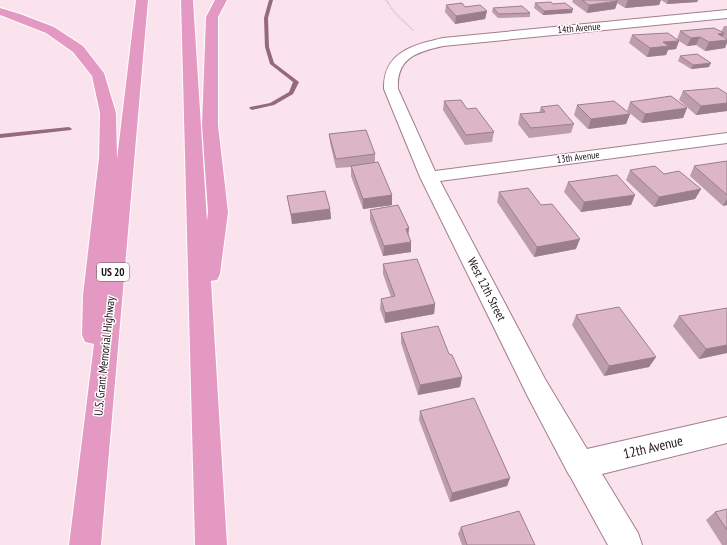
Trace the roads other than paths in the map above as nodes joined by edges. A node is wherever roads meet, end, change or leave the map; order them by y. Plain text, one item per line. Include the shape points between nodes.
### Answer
1 (142, 0) edge
2 (187, 0) edge
3 (221, 0) edge
4 (0, 11) edge
5 (727, 14) edge
6 (432, 44) joint
7 (727, 138) edge
8 (429, 177) junction
9 (201, 327) junction
10 (97, 425) junction
11 (727, 430) edge
12 (579, 465) junction
13 (85, 545) edge
14 (211, 545) edge
15 (626, 545) edge

1 - 10 main road, U.S. Grant Memorial Highway / US 20
2 - 9 main road
3 - 9 main road via 212,17 210,125 218,212
4 - 10 main road via 50,30 78,49 99,76 108,113 108,158 94,295
5 - 6 street, 14th Avenue
6 - 8 street, West 12th Street via 397,62 391,70 389,80
7 - 8 street, 13th Avenue
8 - 12 street, West 12th Street via 536,387
9 - 14 main road
10 - 13 main road, U.S. Grant Memorial Highway / US 20
11 - 12 street, 12th Avenue
12 - 15 street, West 12th Street

